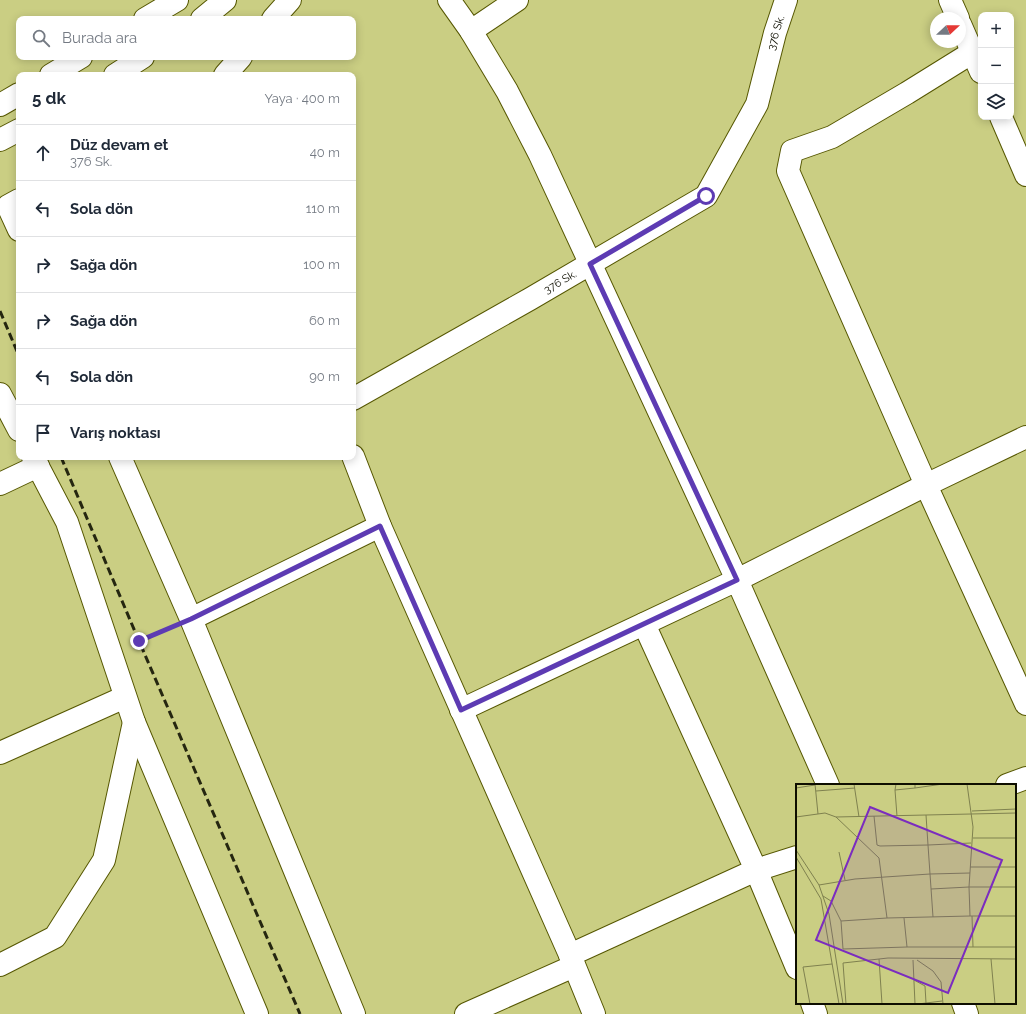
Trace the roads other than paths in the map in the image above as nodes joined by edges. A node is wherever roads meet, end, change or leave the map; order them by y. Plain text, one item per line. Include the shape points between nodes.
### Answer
1 (177, 0) edge
2 (225, 0) edge
3 (290, 0) edge
4 (449, 0) edge
5 (517, 0) edge
6 (786, 0) edge
7 (950, 0) edge
8 (955, 12) edge
9 (150, 16) edge
10 (206, 16) edge
11 (276, 16) edge
12 (471, 31) junction
13 (966, 37) edge
14 (76, 60) edge
15 (138, 60) edge
16 (238, 60) edge
17 (977, 62) edge
18 (56, 72) edge
19 (120, 72) edge
20 (228, 72) edge
21 (16, 96) edge
22 (0, 105) edge
23 (1002, 120) edge
24 (16, 132) edge
25 (0, 140) edge
26 (1026, 175) edge
27 (16, 202) edge
28 (16, 223) edge
29 (590, 264) junction
30 (0, 394) edge
31 (356, 397) edge
32 (16, 424) edge
33 (1026, 437) edge
34 (121, 460) edge
35 (355, 460) edge
36 (36, 462) edge
37 (0, 484) edge
38 (926, 485) junction
39 (380, 526) junction
40 (737, 580) junction
41 (191, 619) junction
42 (644, 624) junction
43 (126, 697) junction
44 (1026, 704) edge
45 (461, 710) junction
46 (134, 722) junction
47 (0, 753) edge
48 (1026, 778) edge
49 (828, 784) edge
50 (1010, 784) edge
51 (796, 857) edge
52 (756, 870) junction
53 (572, 960) junction
54 (0, 965) edge
55 (796, 966) edge
56 (812, 1004) edge
57 (963, 1004) edge
58 (257, 1014) edge
59 (354, 1014) edge
60 (466, 1014) edge
61 (594, 1014) edge
62 (816, 1014) edge
63 (968, 1014) edge

1 - 9 street
2 - 10 street
3 - 11 street
4 - 12 street
5 - 12 street
6 - 29 street, 376 Sk. via 757,104 706,196
7 - 8 street
12 - 29 street via 507,91 540,155
13 - 17 street
14 - 18 street
15 - 19 street
16 - 20 street
17 - 38 street via 907,93 832,137 792,151 788,171
21 - 22 street
23 - 26 street
24 - 25 street
27 - 28 street via 8,206
29 - 31 street, 376 Sk.
29 - 40 street
30 - 32 street
33 - 38 street
34 - 41 street
35 - 39 street
36 - 37 street
36 - 43 street via 67,522
38 - 40 street
38 - 44 street
39 - 41 street
39 - 45 street
40 - 42 street
40 - 49 street
41 - 59 street
42 - 45 street
42 - 52 street
43 - 46 street
43 - 47 street
45 - 53 street
46 - 54 street via 104,860 55,937
46 - 58 street
48 - 50 street
51 - 52 street
52 - 53 street
52 - 55 street
53 - 60 street
53 - 61 street
56 - 62 street
57 - 63 street

